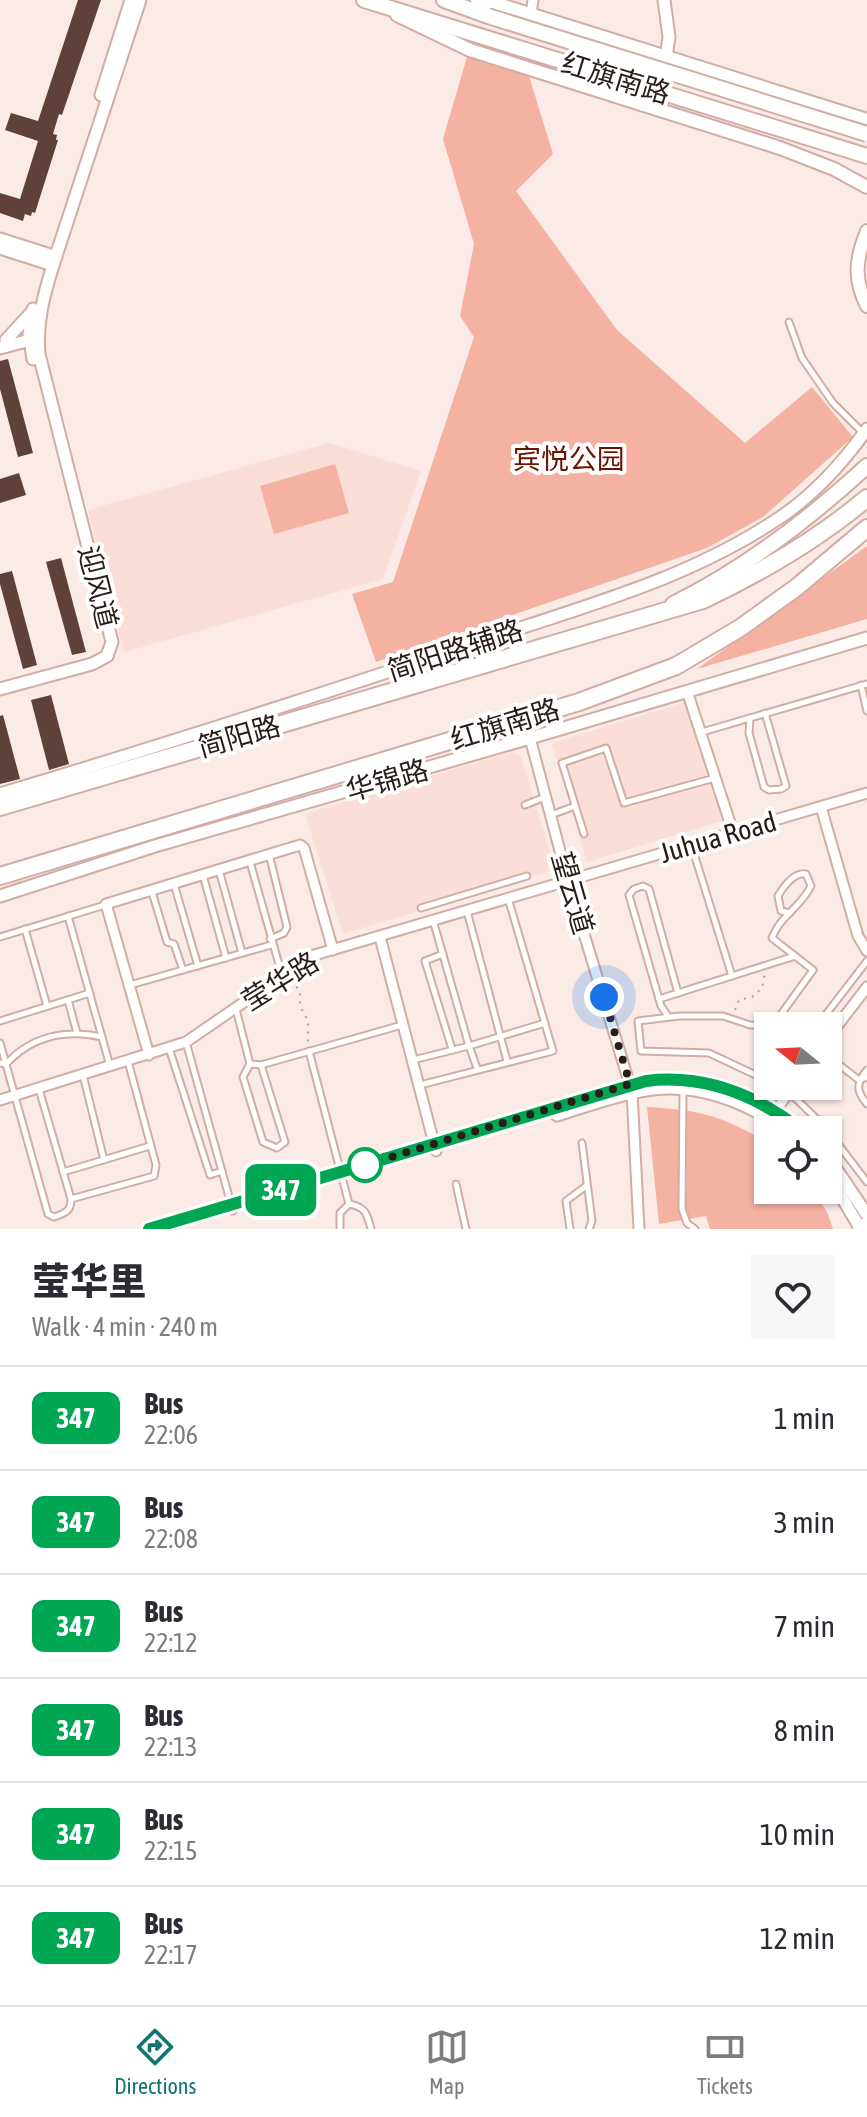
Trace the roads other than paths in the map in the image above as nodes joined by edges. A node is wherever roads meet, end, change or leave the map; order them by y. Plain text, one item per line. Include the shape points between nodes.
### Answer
1 (131, 0) edge
2 (140, 0) edge
3 (365, 0) edge
4 (444, 0) edge
5 (477, 0) edge
6 (533, 0) edge
7 (664, 0) edge
8 (531, 14) junction
9 (666, 57) junction
10 (867, 120) edge
11 (867, 134) edge
12 (867, 156) edge
13 (867, 187) edge
14 (867, 231) edge
15 (0, 239) edge
16 (0, 248) edge
17 (50, 258) junction
18 (867, 306) edge
19 (33, 307) junction
20 (789, 322) dead end
21 (33, 336) junction
22 (2, 343) edge
23 (865, 432) edge
24 (867, 466) edge
25 (867, 498) edge
26 (867, 528) edge
27 (656, 612) junction
28 (867, 638) edge
29 (864, 684) edge
30 (0, 689) edge
31 (687, 691) junction
32 (867, 711) edge
33 (765, 713) junction
34 (750, 718) junction
35 (701, 732) junction
36 (530, 738) junction
37 (715, 778) junction
38 (867, 793) edge
39 (0, 794) edge
40 (546, 797) junction
41 (525, 805) dead end
42 (575, 806) junction
43 (0, 807) edge
44 (821, 807) junction
45 (551, 815) junction
46 (733, 832) junction
47 (584, 834) dead end
48 (691, 844) junction
49 (269, 854) junction
50 (250, 860) junction
51 (219, 870) junction
52 (203, 875) junction
53 (0, 876) edge
54 (527, 876) dead end
55 (515, 879) junction
56 (568, 881) junction
57 (174, 884) junction
58 (151, 890) junction
59 (519, 894) junction
60 (0, 896) edge
61 (508, 898) junction
62 (106, 904) junction
63 (421, 908) dead end
64 (466, 910) junction
65 (790, 913) junction
66 (68, 916) junction
67 (433, 920) junction
68 (25, 929) junction
69 (0, 937) edge
70 (380, 937) junction
71 (270, 942) junction
72 (333, 950) junction
73 (867, 951) edge
74 (242, 953) junction
75 (443, 954) junction
76 (795, 956) junction
77 (226, 958) junction
78 (867, 961) edge
79 (198, 966) junction
80 (183, 970) junction
81 (285, 974) junction
82 (732, 976) junction
83 (130, 985) junction
84 (867, 987) edge
85 (90, 993) junction
86 (678, 993) junction
87 (659, 999) junction
88 (68, 1000) junction
89 (47, 1006) junction
90 (235, 1008) junction
91 (785, 1012) edge
92 (828, 1012) edge
93 (668, 1017) junction
94 (842, 1020) edge
95 (0, 1021) edge
96 (545, 1023) junction
97 (402, 1025) junction
98 (754, 1025) edge
99 (77, 1033) junction
100 (102, 1037) junction
101 (501, 1037) junction
102 (186, 1042) junction
103 (0, 1043) edge
104 (469, 1046) junction
105 (169, 1047) junction
106 (452, 1049) junction
107 (309, 1051) junction
108 (149, 1055) junction
109 (412, 1060) junction
110 (128, 1061) junction
111 (507, 1061) junction
112 (3, 1063) edge
113 (250, 1064) junction
114 (261, 1065) junction
115 (110, 1067) junction
116 (842, 1067) edge
117 (477, 1068) junction
118 (867, 1070) edge
119 (754, 1074) edge
120 (83, 1075) junction
121 (867, 1077) edge
122 (859, 1080) junction
123 (683, 1084) junction
124 (419, 1085) junction
125 (39, 1088) junction
126 (631, 1088) junction
127 (16, 1095) junction
128 (0, 1100) edge
129 (783, 1100) edge
130 (801, 1100) edge
131 (867, 1104) edge
132 (772, 1115) joint
133 (815, 1116) edge
134 (582, 1143) dead end
135 (150, 1146) junction
136 (435, 1148) junction
137 (842, 1149) edge
138 (104, 1160) junction
139 (222, 1171) junction
140 (63, 1172) junction
141 (341, 1175) junction
142 (842, 1180) edge
143 (867, 1182) edge
144 (456, 1184) dead end
145 (587, 1185) junction
146 (842, 1188) edge
147 (71, 1199) junction
148 (349, 1204) junction
149 (857, 1204) edge
150 (232, 1208) junction
151 (864, 1222) edge
152 (149, 1229) edge
153 (172, 1229) edge
154 (340, 1229) edge
155 (371, 1229) edge
156 (466, 1229) edge
157 (570, 1229) edge
158 (589, 1229) edge
159 (639, 1229) edge
160 (695, 1229) edge

1 - 17 street, 迎风道
2 - 17 street, 迎风道 via 64,233
3 - 12 main road, 红旗南路
3 - 13 main road via 470,50 780,148
4 - 11 main road, 红旗南路, bridge
5 - 8 main road
6 - 8 street
7 - 9 street
8 - 9 main road
9 - 10 main road
14 - 18 main road via 857,256
15 - 17 street
16 - 17 street
17 - 19 street, 迎风道
17 - 21 street, 迎风道
19 - 21 street, 迎风道
19 - 22 street
20 - 23 lane via 802,358 833,403
21 - 22 street
21 - 30 street, 迎风道 via 107,656
23 - 39 street, 简阳路辅路 via 824,481 775,521 663,581
24 - 27 main road via 731,573
25 - 27 highway via 831,529 749,578 703,600
26 - 53 highway, 红旗南路 via 797,587 676,666 579,702
27 - 43 highway, 简阳路
28 - 31 street, 华锦路
29 - 32 lane
29 - 33 lane
31 - 35 street
31 - 36 street, 华锦路
33 - 34 lane
33 - 34 lane via 786,786 781,789 764,787
34 - 35 lane
35 - 37 street
36 - 40 street, 望云道
36 - 60 street, 华锦路
37 - 42 lane via 624,803 606,748 562,763
37 - 46 street
38 - 44 street, Juhua Road
40 - 41 lane
40 - 45 street, 望云道
42 - 45 lane
42 - 47 lane
44 - 46 street, Juhua Road
44 - 73 street via 858,936
45 - 56 street, 望云道
46 - 48 street, Juhua Road
48 - 56 street, Juhua Road
48 - 82 lane
49 - 50 street
49 - 71 lane via 287,927
49 - 72 street via 304,848
50 - 51 street
50 - 71 lane
51 - 52 street
51 - 74 lane
52 - 57 street
52 - 77 lane
54 - 55 lane
55 - 59 lane
55 - 63 lane
56 - 59 street, 莹华路
56 - 126 street, 望云道
57 - 58 street
57 - 79 lane
58 - 62 street
58 - 80 lane via 167,942 174,944
59 - 61 street, 莹华路
61 - 64 street, 莹华路
61 - 96 lane
62 - 66 lane
62 - 83 street
64 - 67 street, 莹华路
64 - 101 lane
65 - 65 lane via 811,886 806,874 792,879 778,896 781,911
65 - 76 lane via 772,938
66 - 68 lane
66 - 85 lane
67 - 70 street, 莹华路
67 - 75 lane
68 - 69 lane
68 - 89 lane
70 - 72 street, 莹华路
70 - 97 street
71 - 74 lane
71 - 81 lane
72 - 81 street, 莹华路 via 311,956
74 - 77 lane
75 - 104 lane
75 - 106 lane via 425,961
76 - 82 lane
76 - 91 lane via 813,970
77 - 79 lane
78 - 92 lane
79 - 80 lane
80 - 83 lane
81 - 90 street, 莹华路
82 - 86 lane
83 - 108 street
84 - 94 street
85 - 88 lane
85 - 100 lane
86 - 87 lane
86 - 87 lane via 649,889 643,886 629,895
87 - 93 lane
88 - 89 lane
88 - 99 lane
89 - 95 lane
90 - 102 street, 莹华路
90 - 113 lane
93 - 98 lane via 731,1018
93 - 119 lane via 638,1021 641,1051 709,1053
96 - 101 lane
96 - 111 lane via 553,1051
97 - 107 lane
97 - 109 street
99 - 100 lane
99 - 112 lane via 40,1040
100 - 115 lane
101 - 104 lane
101 - 111 lane
102 - 105 street, 莹华路
102 - 139 lane
103 - 112 lane
104 - 106 lane
104 - 117 lane
105 - 108 street, 莹华路
105 - 139 lane via 210,1175
106 - 109 lane
107 - 114 lane
107 - 141 lane
108 - 110 street, 莹华路
109 - 124 street
110 - 115 street, 莹华路
110 - 135 lane
111 - 117 lane
112 - 127 lane
113 - 114 lane
113 - 114 lane via 243,1077 263,1142 277,1148 285,1142
115 - 120 street, 莹华路
116 - 122 lane
117 - 124 lane
118 - 122 lane
120 - 125 street, 莹华路
120 - 138 lane
121 - 122 lane
122 - 131 lane
123 - 126 street
123 - 132 street
123 - 160 lane via 682,1209
124 - 136 street
125 - 127 street, 莹华路
125 - 140 lane
126 - 136 street
126 - 159 street, 望云道
127 - 128 street, 莹华路
127 - 147 lane via 48,1214 67,1213
129 - 132 street
130 - 133 lane
134 - 145 lane
135 - 138 lane
135 - 147 lane via 154,1176
136 - 141 street
137 - 143 lane
138 - 140 lane
139 - 150 lane
140 - 147 lane
141 - 148 lane
141 - 150 street
142 - 149 street
144 - 156 lane
145 - 157 lane via 566,1201
145 - 158 lane
146 - 149 street
148 - 154 lane via 340,1213
148 - 155 lane via 366,1211
149 - 151 street
150 - 152 street
150 - 153 street

